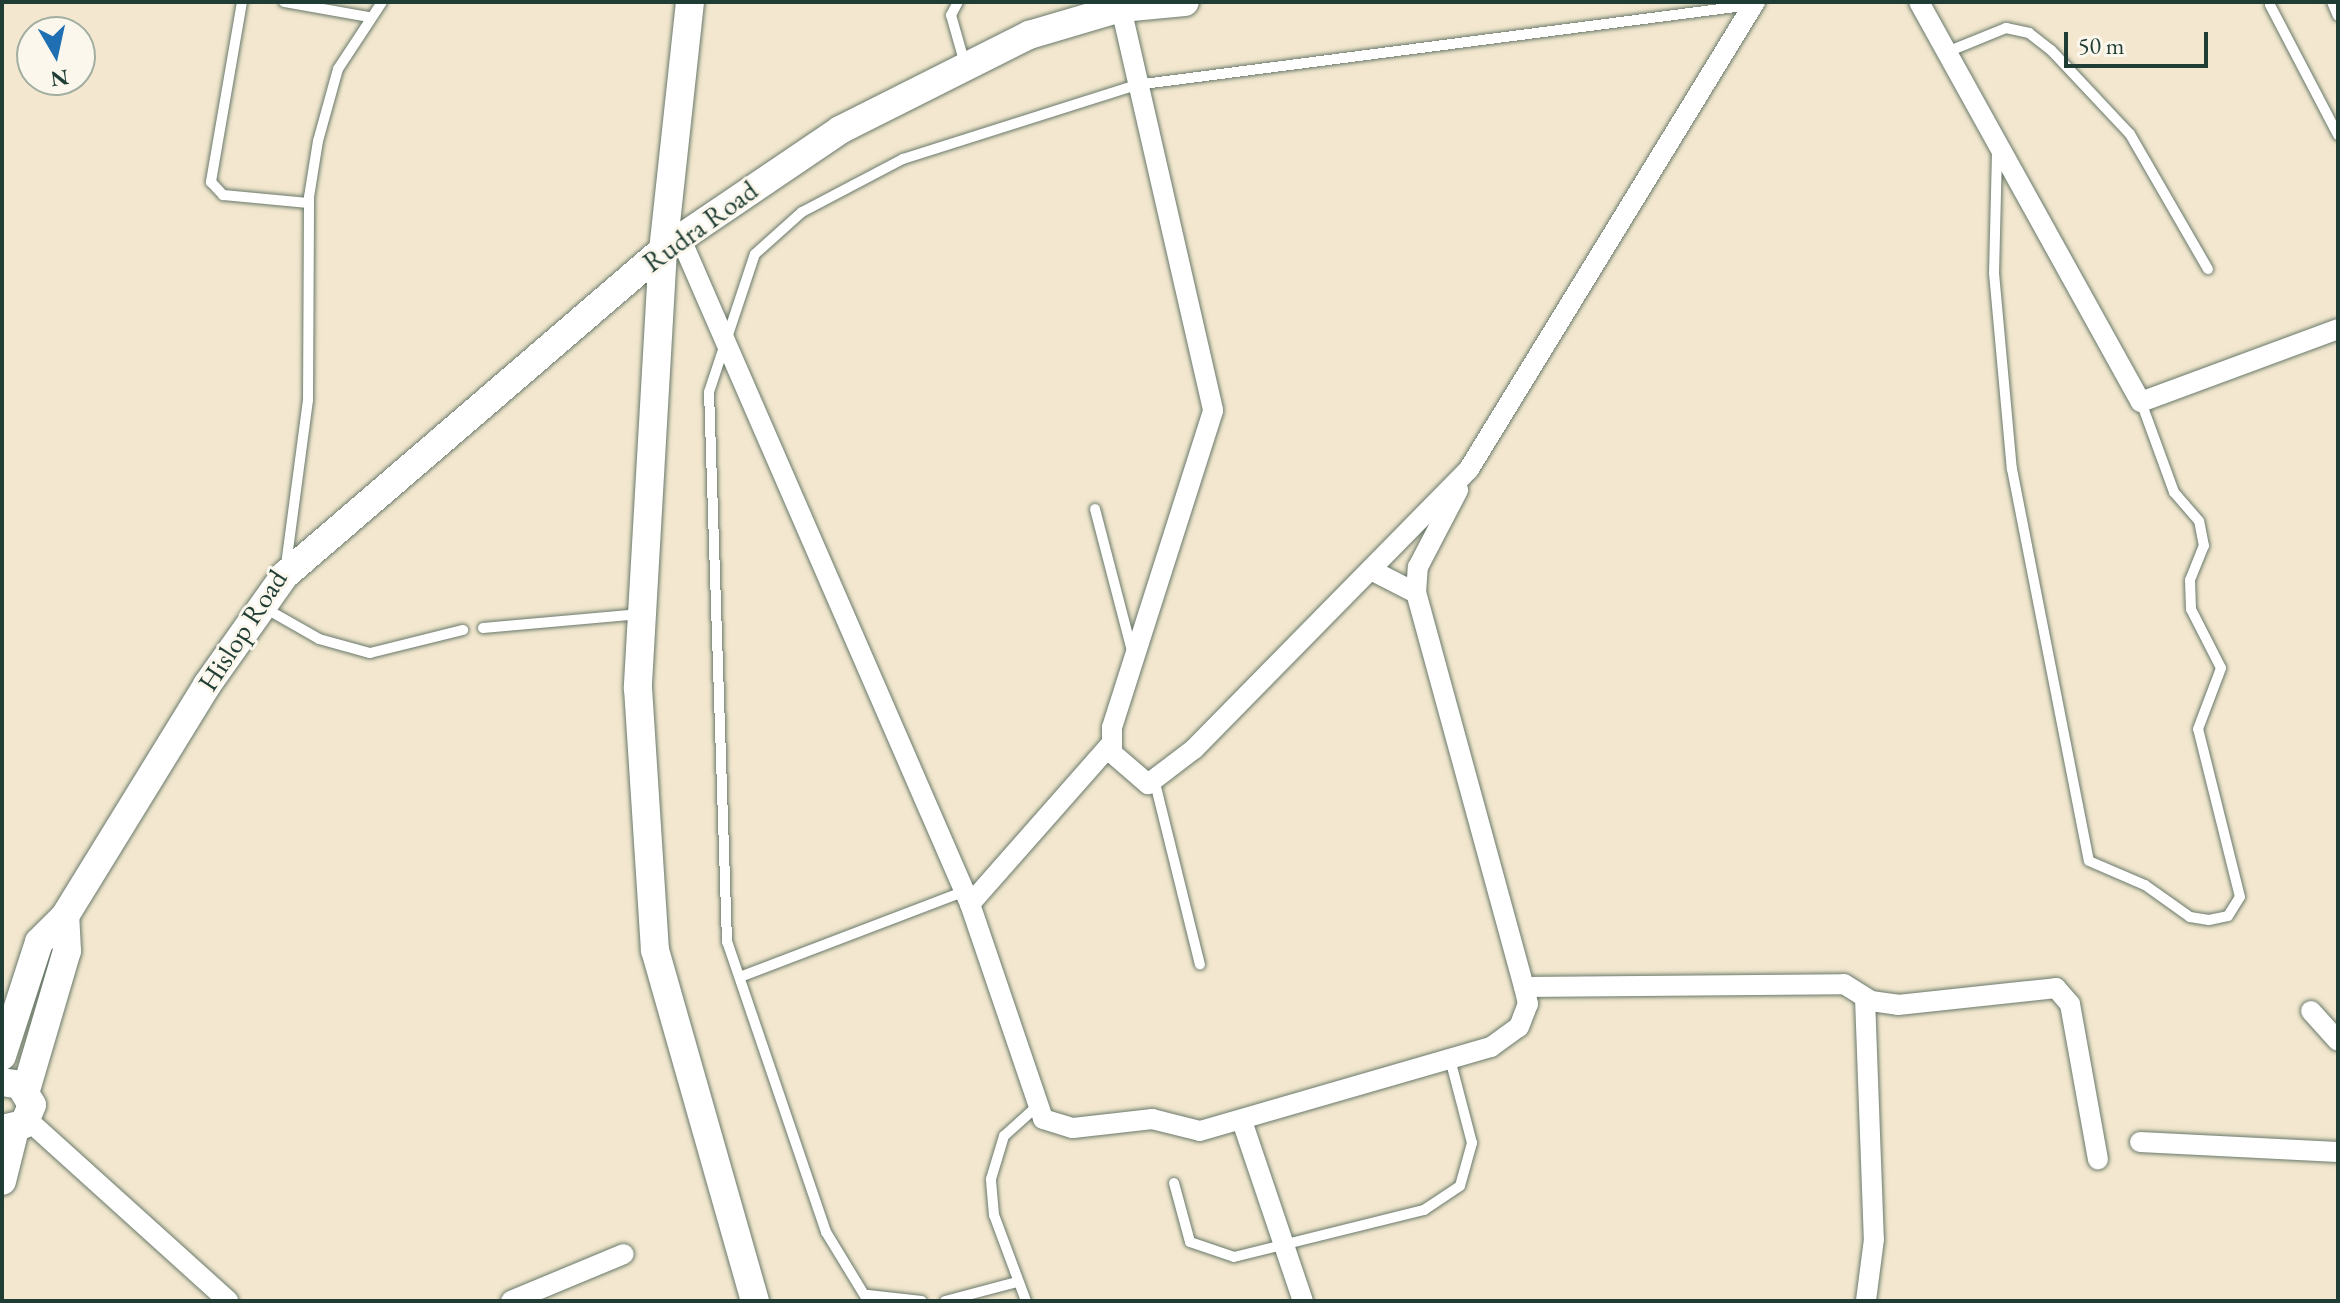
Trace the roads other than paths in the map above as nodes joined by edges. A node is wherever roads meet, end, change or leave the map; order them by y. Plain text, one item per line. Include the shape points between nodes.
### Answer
1 (242, 2) edge
2 (284, 2) edge
3 (382, 2) edge
4 (690, 2) edge
5 (958, 2) edge
6 (1185, 2) edge
7 (1919, 2) edge
8 (2332, 2) edge
9 (1755, 3) edge
10 (1120, 5) edge
11 (2270, 5) dead end
12 (2338, 16) edge
13 (369, 17) junction
14 (1947, 52) junction
15 (965, 64) junction
16 (1136, 85) junction
17 (2338, 135) edge
18 (1997, 142) junction
19 (309, 203) junction
20 (672, 244) junction
21 (2208, 269) dead end
22 (2338, 329) edge
23 (730, 339) junction
24 (2141, 402) junction
25 (1469, 469) junction
26 (1095, 509) dead end
27 (1371, 570) junction
28 (285, 575) junction
29 (1416, 593) junction
30 (263, 607) junction
31 (642, 614) junction
32 (483, 628) dead end
33 (463, 630) dead end
34 (1134, 661) junction
35 (1111, 744) junction
36 (1155, 783) junction
37 (968, 898) junction
38 (65, 916) junction
39 (1200, 965) dead end
40 (740, 977) junction
41 (1524, 987) junction
42 (1865, 998) junction
43 (2311, 1011) dead end
44 (2338, 1041) edge
45 (2, 1056) edge
46 (1450, 1059) junction
47 (14, 1086) edge
48 (1034, 1109) junction
49 (1242, 1121) junction
50 (15, 1126) edge
51 (2140, 1142) dead end
52 (2338, 1152) edge
53 (2098, 1159) dead end
54 (2, 1181) edge
55 (1174, 1183) dead end
56 (1286, 1249) junction
57 (624, 1254) dead end
58 (1017, 1282) junction
59 (868, 1298) edge
60 (228, 1301) edge
61 (511, 1301) edge
62 (755, 1301) edge
63 (922, 1301) edge
64 (945, 1301) edge
65 (1026, 1301) edge
66 (1303, 1301) edge
67 (1866, 1301) edge

1 - 19 lane via 211,182 223,195
2 - 13 lane
3 - 13 lane, Hislop Road
4 - 20 street
5 - 15 lane via 951,15
6 - 10 street, Rudra Road
7 - 14 street
8 - 12 lane
9 - 16 lane
9 - 25 street
10 - 15 street, Rudra Road
10 - 16 street
11 - 17 lane
13 - 19 lane, Hislop Road via 338,69
14 - 18 street
14 - 21 lane via 2006,28 2029,33 2051,50 2137,144
15 - 20 street, Rudra Road via 840,130
16 - 23 lane via 1087,105 966,135 802,212 755,254
16 - 34 street via 1213,411
18 - 24 street
18 - 24 lane via 1994,273 2012,469 2089,861 2209,920 2228,916 2240,897 2198,729 2221,668 2191,609 2190,580 2204,546 2199,521 2174,492
19 - 28 lane, Hislop Road via 308,400
20 - 23 street
20 - 28 street, Rudra Road
20 - 31 street
22 - 24 street
23 - 37 street
23 - 40 lane via 709,392 718,808 727,942
25 - 27 street
25 - 29 street via 1428,543
26 - 34 lane
27 - 29 street
27 - 36 street
28 - 30 street, Hislop Road
29 - 41 street
30 - 33 lane via 319,639 370,653
30 - 38 street, Hislop Road
31 - 32 lane
31 - 62 street via 638,688 655,950
34 - 35 street
35 - 36 street via 1129,775
35 - 37 street
36 - 39 lane
37 - 40 lane
37 - 48 street
38 - 45 street, Hislop Road via 39,942
38 - 47 street via 67,951
40 - 59 lane via 826,1232 839,1262
41 - 42 street via 1844,984
41 - 46 street via 1528,1004 1511,1036
42 - 53 street via 1898,1005 2042,987 2064,993
42 - 67 street via 1874,1239
43 - 44 street
46 - 49 street
46 - 56 lane via 1472,1143 1460,1186 1424,1210
47 - 50 street
48 - 49 street via 1073,1128 1152,1119 1200,1131
48 - 58 lane via 1004,1136 991,1179 994,1215
49 - 56 street
50 - 54 street
50 - 60 street
51 - 52 street
55 - 56 lane via 1190,1242 1234,1257
56 - 66 street
57 - 61 street
58 - 64 lane
58 - 65 lane
59 - 63 lane

